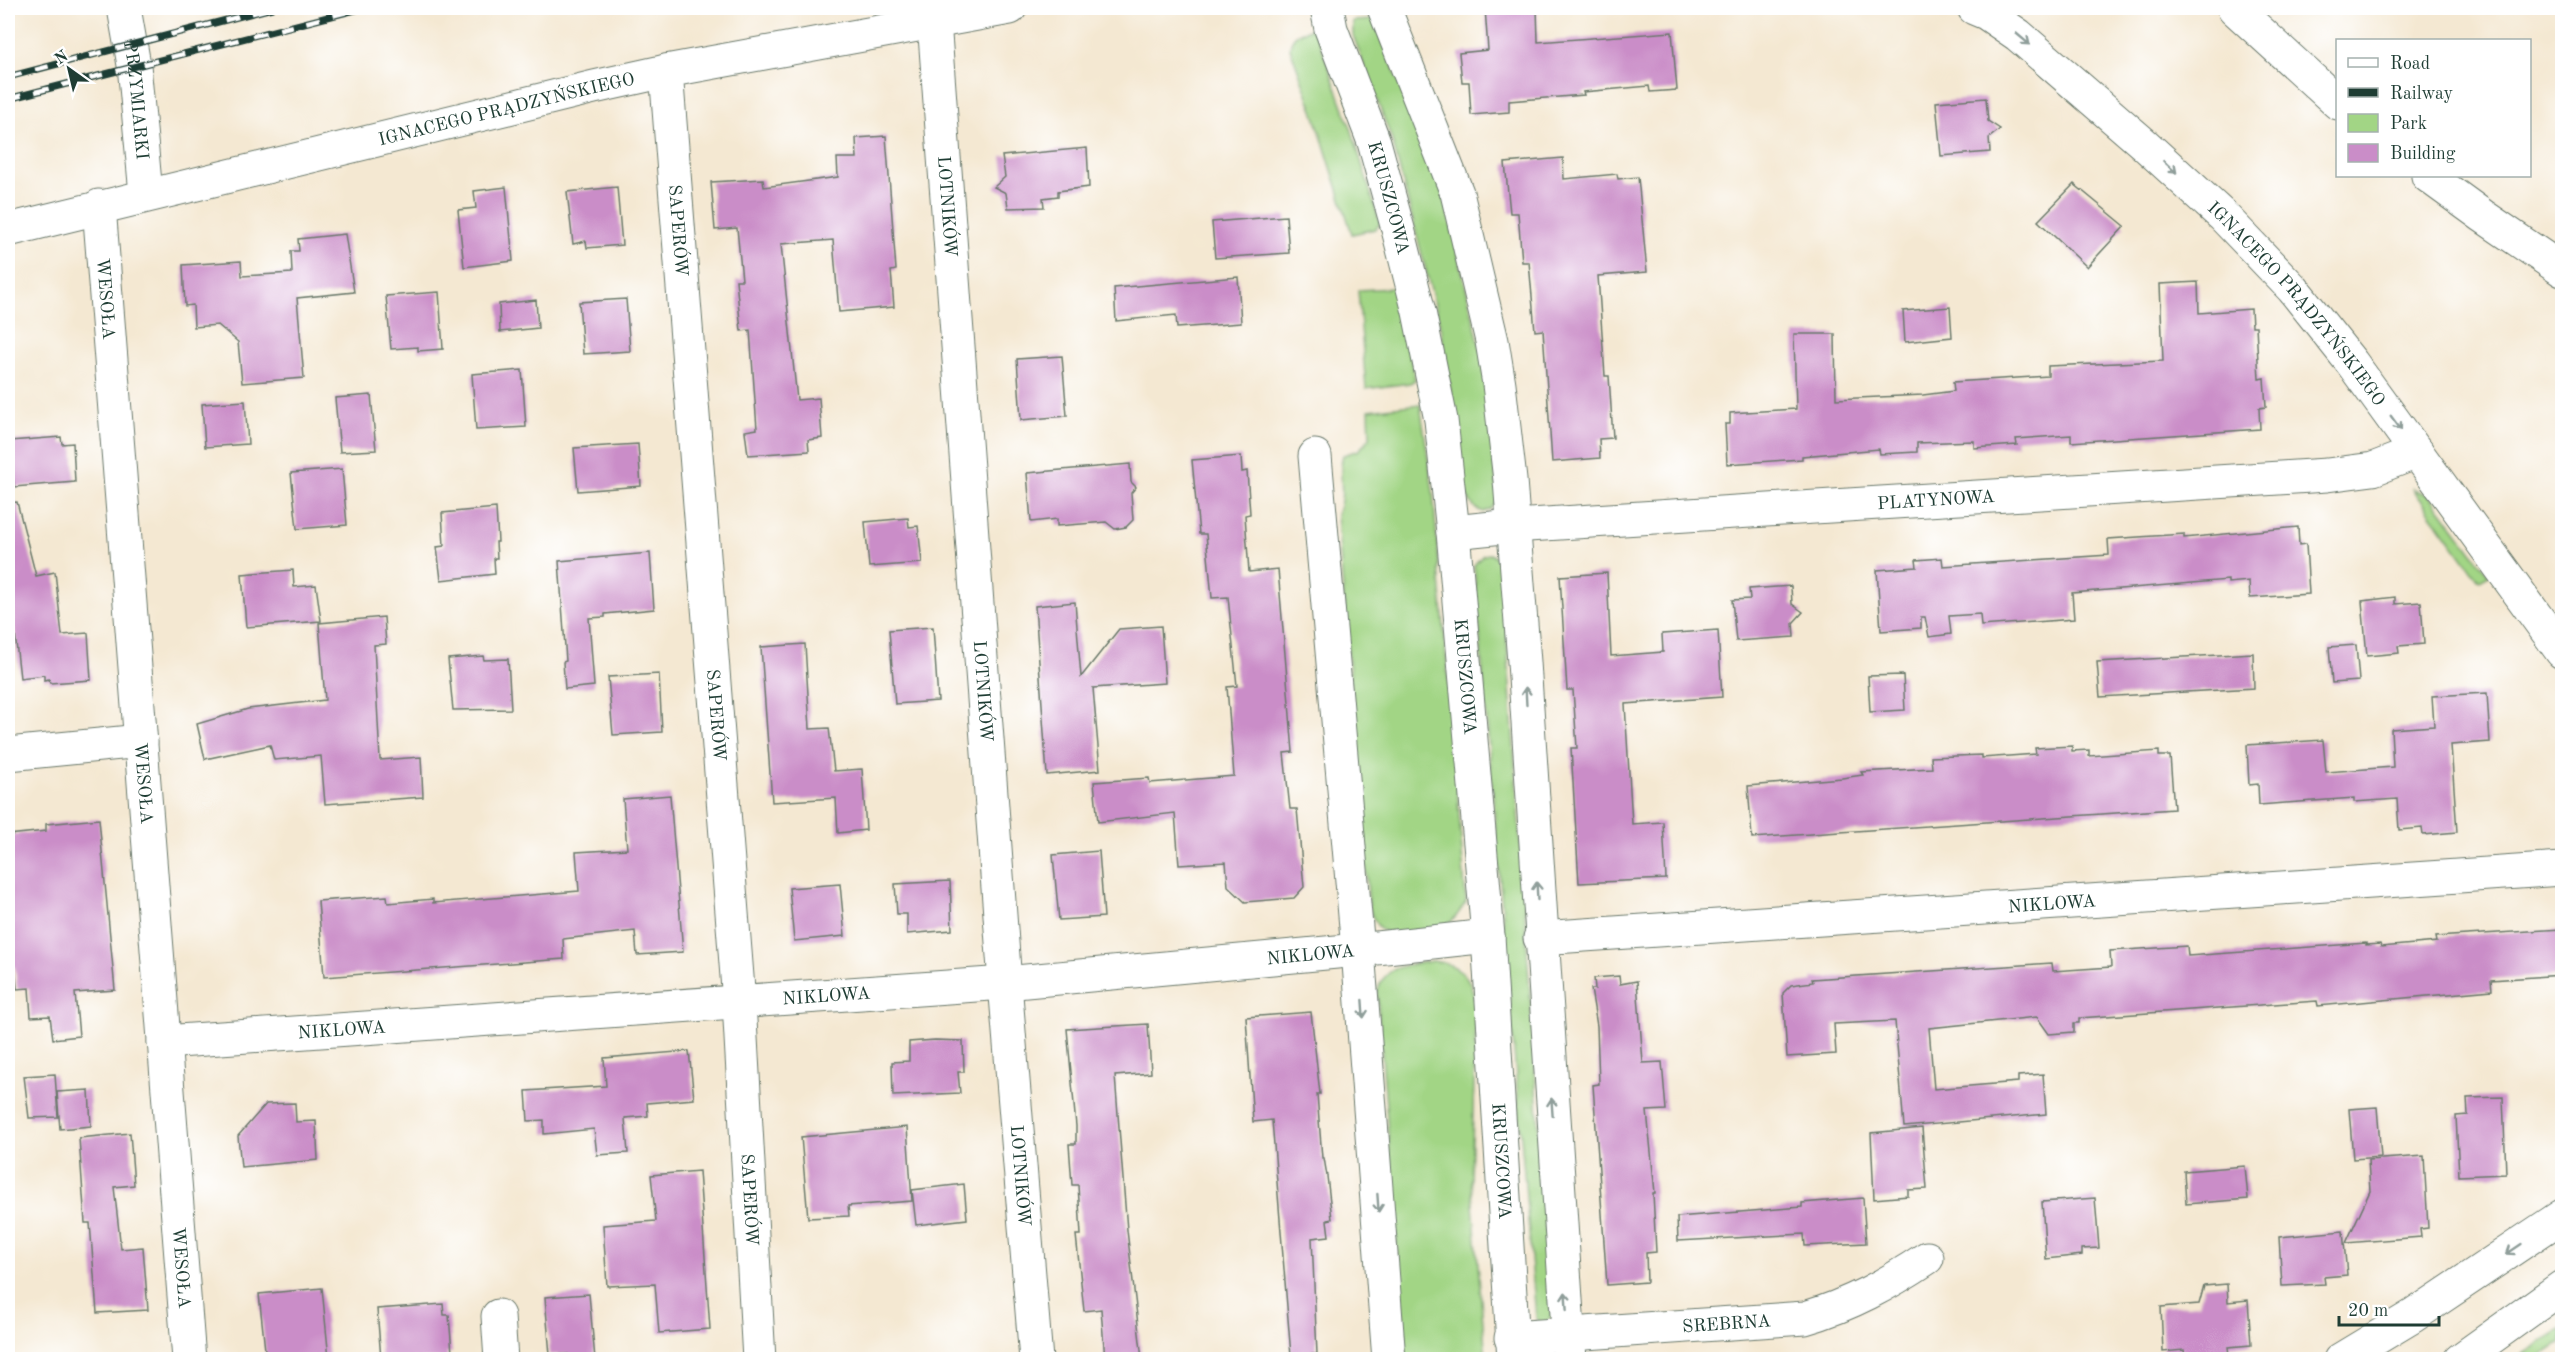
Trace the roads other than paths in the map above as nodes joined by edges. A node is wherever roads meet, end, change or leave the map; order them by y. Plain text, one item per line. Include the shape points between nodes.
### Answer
1 (124, 8) edge
2 (1010, 8) edge
3 (1327, 8) edge
4 (1384, 8) edge
5 (1974, 8) edge
6 (2234, 8) edge
7 (934, 21) junction
8 (666, 71) junction
9 (2336, 102) edge
10 (2429, 177) edge
11 (146, 194) junction
12 (99, 206) junction
13 (8, 230) edge
14 (2562, 270) edge
15 (2418, 452) junction
16 (1315, 456) dead end
17 (1513, 526) junction
18 (1453, 532) junction
19 (2562, 652) edge
20 (141, 741) junction
21 (8, 754) edge
22 (2562, 869) edge
23 (1488, 936) junction
24 (1540, 938) junction
25 (1358, 950) junction
26 (1005, 983) junction
27 (739, 1002) junction
28 (164, 1042) junction
29 (2562, 1216) edge
30 (1927, 1258) dead end
31 (2562, 1287) edge
32 (498, 1316) dead end
33 (1569, 1347) edge
34 (1512, 1349) edge
35 (189, 1359) edge
36 (501, 1359) edge
37 (759, 1359) edge
38 (1036, 1359) edge
39 (1389, 1359) edge
40 (2340, 1359) edge
41 (2460, 1359) edge

1 - 11 street, PRZYMIARKI via 134,65
2 - 7 street, IGNACEGO PRĄDZYŃSKIEGO
3 - 18 street, KRUSZCOWA via 1331,29 1374,142 1419,312 1441,420
4 - 17 street via 1457,193 1497,373
5 -> 15 street, IGNACEGO PRĄDZYŃSKIEGO via 2002,23 2034,49 2251,244 2320,321
6 - 9 street
7 - 8 street, IGNACEGO PRĄDZYŃSKIEGO
7 - 26 street, LOTNIKÓW
8 - 11 street, IGNACEGO PRĄDZYŃSKIEGO
8 - 27 street, SAPERÓW
10 - 14 street
11 - 12 street, IGNACEGO PRĄDZYŃSKIEGO
12 - 13 street, IGNACEGO PRĄDZYŃSKIEGO
12 - 20 street, WESOŁA
15 - 17 street, PLATYNOWA via 2373,469 2327,475
15 - 19 street, IGNACEGO PRĄDZYŃSKIEGO
16 - 25 street
17 - 18 street, PLATYNOWA
24 -> 17 street
18 - 23 street, KRUSZCOWA
20 - 21 street
20 - 28 street, WESOŁA
22 - 24 street, NIKLOWA
23 - 25 street, NIKLOWA
23 - 34 street, KRUSZCOWA
33 -> 24 street
25 - 26 street, NIKLOWA
25 -> 39 street
26 - 27 street, NIKLOWA
26 - 38 street, LOTNIKÓW
27 - 28 street, NIKLOWA
27 - 37 street, SAPERÓW
28 - 35 street, WESOŁA
29 -> 40 street via 2414,1317
30 - 33 street, SREBRNA via 1864,1297 1805,1318
31 - 41 street
32 - 36 street
33 - 34 street, SREBRNA

